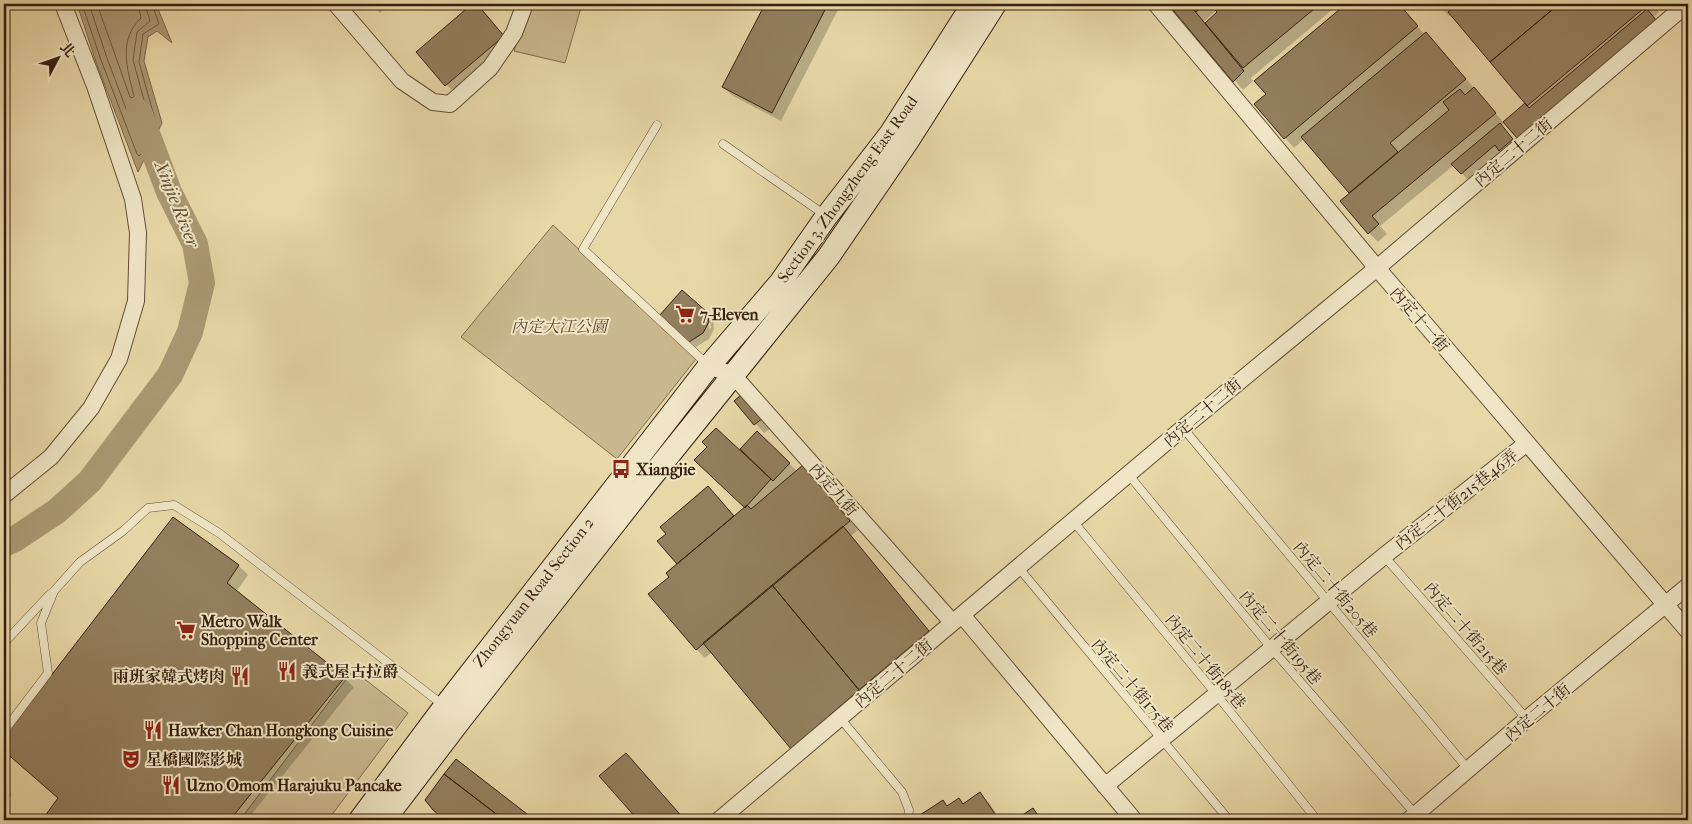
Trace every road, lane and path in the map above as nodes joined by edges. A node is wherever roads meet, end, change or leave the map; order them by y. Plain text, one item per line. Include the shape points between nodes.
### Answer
1 (63, 4) edge
2 (336, 4) edge
3 (525, 4) edge
4 (973, 4) edge
5 (995, 4) edge
6 (1156, 4) edge
7 (1687, 4) edge
8 (657, 125) dead end
9 (723, 144) dead end
10 (826, 216) junction
11 (1377, 268) junction
12 (710, 366) junction
13 (733, 374) junction
14 (1183, 428) junction
15 (1527, 443) junction
16 (1128, 474) junction
17 (4, 495) edge
18 (1073, 521) junction
19 (1384, 556) junction
20 (1018, 567) junction
21 (1688, 586) edge
22 (54, 591) junction
23 (1329, 602) junction
24 (1666, 605) junction
25 (957, 618) junction
26 (1688, 631) edge
27 (4, 643) edge
28 (1272, 649) junction
29 (1216, 694) junction
30 (453, 713) junction
31 (840, 718) junction
32 (1527, 719) junction
33 (4, 731) edge
34 (1161, 740) junction
35 (1468, 769) junction
36 (4, 782) edge
37 (1106, 786) junction
38 (4, 797) edge
39 (1413, 818) edge
40 (360, 820) edge
41 (384, 820) edge
42 (719, 820) edge
43 (908, 820) edge
44 (1134, 820) edge
45 (1229, 820) edge
46 (1317, 820) edge

1 - 17 street via 133,199 138,233 136,301 119,359 91,408 51,457
2 - 3 street via 402,81 433,102 450,104 490,68 514,33
4 - 10 main road, Section 3, Zhongzheng East Road via 891,133
5 - 13 main road, Zhongyuan Road Section 2 via 829,256
6 - 11 street, 內定十一街
7 - 11 street, 內定二十二街
8 - 12 lane via 583,249
9 - 10 lane
10 - 12 main road, Section 3, Zhongzheng East Road via 780,283
11 - 14 street, 內定二十二街
11 - 15 street, 內定十一街
12 - 13 street, 內定九街
12 - 30 main road, Zhongyuan Road Section 2
13 - 25 street, 內定九街
13 - 30 main road, Zhongyuan Road Section 2
14 - 16 street, 內定二十二街
14 - 23 lane, 內定二十街205巷
15 - 19 street, 內定二十街215巷46弄
15 - 24 street, 內定十一街
16 - 18 street, 內定二十二街
16 - 28 lane, 內定二十街195巷
18 - 20 street, 內定二十二街
18 - 29 lane, 內定二十街185巷
19 - 23 street, 內定二十街215巷46弄
19 - 32 lane, 內定二十街215巷
20 - 25 street, 內定二十二街
20 - 34 lane, 內定二十街175巷
21 - 24 street, 內定二十街
22 - 27 lane
22 - 30 lane via 80,562 148,508 174,505 219,533
22 - 33 lane via 41,623 48,673
23 - 28 street, 內定二十街215巷46弄
23 - 35 lane, 內定二十街205巷
24 - 26 street, 內定十一街
24 - 32 street, 內定二十街
25 - 31 street, 內定二十二街
25 - 37 street, 內定九街
28 - 29 street, 內定二十街215巷46弄
28 - 39 lane, 內定二十街195巷
29 - 34 street, 內定二十街215巷46弄
29 - 46 lane, 內定二十街185巷
30 - 40 main road, Zhongyuan Road Section 2
30 - 41 main road, Zhongyuan Road Section 2
31 - 42 street, 內定二十二街
31 - 43 lane via 902,792 909,810
32 - 35 street, 內定二十街
34 - 37 street, 內定二十街215巷46弄
34 - 45 lane, 內定二十街175巷
35 - 39 street, 內定二十街
36 - 38 lane
37 - 44 street, 內定九街

